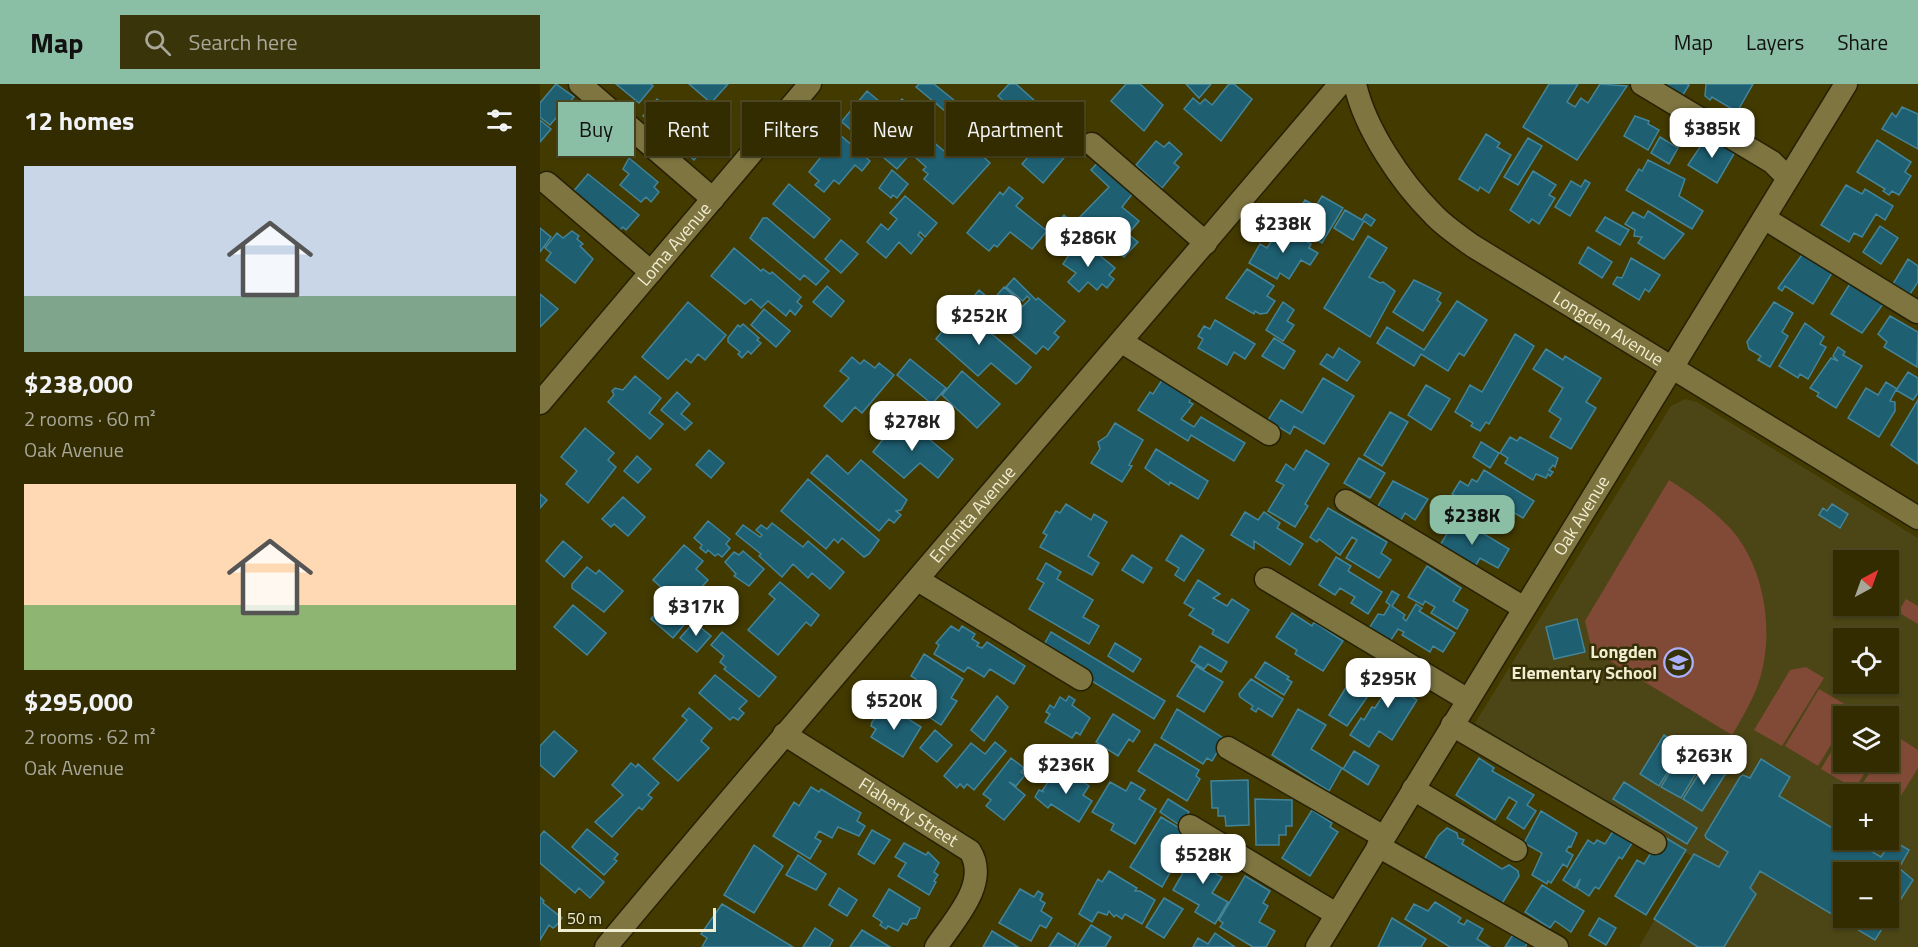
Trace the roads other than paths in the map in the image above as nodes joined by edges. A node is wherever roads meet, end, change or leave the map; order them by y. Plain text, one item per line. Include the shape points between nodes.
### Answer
1 (580, 84) edge
2 (810, 84) edge
3 (1340, 84) edge
4 (1355, 84) edge
5 (1642, 84) edge
6 (1846, 84) edge
7 (1092, 144) dead end
8 (1788, 178) junction
9 (546, 183) dead end
10 (713, 199) junction
11 (1764, 218) junction
12 (1206, 243) junction
13 (651, 272) junction
14 (1917, 312) edge
15 (1122, 342) junction
16 (1672, 368) junction
17 (540, 403) edge
18 (1269, 434) dead end
19 (1346, 501) dead end
20 (1918, 518) edge
21 (1266, 579) dead end
22 (918, 580) junction
23 (1524, 608) junction
24 (1082, 679) dead end
25 (1468, 700) junction
26 (1452, 725) junction
27 (784, 734) junction
28 (1228, 748) dead end
29 (1413, 789) junction
30 (1190, 826) dead end
31 (1381, 841) junction
32 (1655, 843) dead end
33 (1516, 850) dead end
34 (1336, 914) junction
35 (1322, 945) edge
36 (606, 947) edge
37 (936, 947) edge
38 (1557, 947) edge

1 - 10 street
2 - 10 street, Loma Avenue
3 - 12 street, Encinita Avenue
4 - 16 street, Longden Avenue via 1401,177 1434,216 1473,246
5 - 8 street via 1772,162
6 - 8 street, Oak Avenue
7 - 12 street
8 - 11 street, Oak Avenue
9 - 13 street
10 - 13 street, Loma Avenue
11 - 14 street
11 - 16 street, Oak Avenue
12 - 15 street, Encinita Avenue
13 - 17 street, Loma Avenue
15 - 18 street
15 - 22 street, Encinita Avenue
16 - 20 street, Longden Avenue
16 - 23 street, Oak Avenue
19 - 23 street
21 - 25 street
22 - 24 street
22 - 27 street, Encinita Avenue
23 - 25 street, Oak Avenue
25 - 26 street, Oak Avenue
26 - 29 street, Oak Avenue
26 - 32 street
27 - 36 street, Encinita Avenue
27 - 37 street, Flaherty Street via 970,851 978,872 975,886
28 - 31 street
29 - 31 street, Oak Avenue
29 - 33 street
30 - 34 street
31 - 34 street, Oak Avenue
31 - 38 street
34 - 35 street, Oak Avenue

